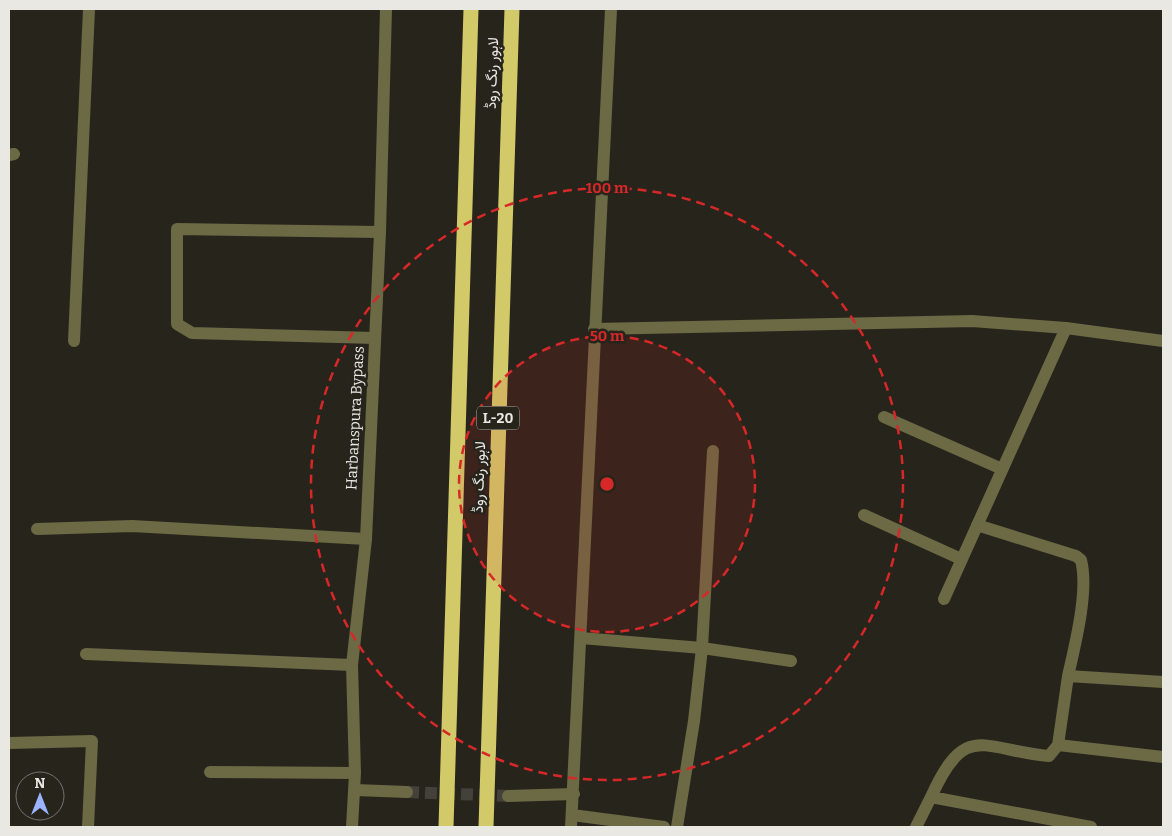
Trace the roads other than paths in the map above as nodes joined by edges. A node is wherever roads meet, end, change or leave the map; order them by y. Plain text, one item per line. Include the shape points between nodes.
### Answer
1 (89, 9) edge
2 (386, 9) edge
3 (471, 9) edge
4 (512, 9) edge
5 (611, 9) edge
6 (380, 232) junction
7 (1066, 328) junction
8 (594, 329) junction
9 (375, 338) junction
10 (74, 341) dead end
11 (1163, 341) edge
12 (884, 417) dead end
13 (713, 450) dead end
14 (1002, 469) junction
15 (864, 515) dead end
16 (976, 525) junction
17 (37, 529) dead end
18 (366, 539) junction
19 (961, 559) junction
20 (944, 599) dead end
21 (582, 638) junction
22 (702, 648) junction
23 (86, 654) dead end
24 (791, 661) dead end
25 (352, 665) junction
26 (1068, 676) junction
27 (1163, 682) edge
28 (9, 743) edge
29 (1058, 745) junction
30 (1163, 757) edge
31 (210, 772) dead end
32 (356, 773) junction
33 (355, 790) junction
34 (407, 792) tunnel mouth
35 (574, 794) junction
36 (508, 796) tunnel mouth
37 (931, 797) junction
38 (572, 821) edge
39 (88, 827) edge
40 (352, 827) edge
41 (446, 827) edge
42 (486, 827) edge
43 (664, 827) edge
44 (677, 827) edge
45 (916, 827) edge
46 (1091, 827) edge

1 - 10 street
2 - 6 street, Harbanspura Bypass
3 - 41 highway, لاہور رنگ روڈ / L-20
4 - 42 highway, لاہور رنگ روڈ / L-20
5 - 8 street
6 - 9 street, Harbanspura Bypass
6 - 9 street via 177,229 178,324 183,330 192,334
7 - 8 street via 972,321
7 - 11 street
7 - 14 street
8 - 21 street
9 - 18 street, Harbanspura Bypass
12 - 14 street
13 - 22 street
14 - 16 street
15 - 19 street
16 - 19 street
16 - 26 street via 1081,560 1080,620
17 - 18 street via 132,526
18 - 25 street, Harbanspura Bypass
19 - 20 street
21 - 22 street
21 - 35 street
22 - 24 street
22 - 44 street
23 - 25 street
25 - 32 street, Harbanspura Bypass
26 - 27 street
26 - 29 street
28 - 39 street via 92,741
29 - 30 street
29 - 37 street via 1049,756 983,745 968,747 949,762
31 - 32 street
32 - 33 street, Harbanspura Bypass
33 - 34 street
33 - 40 street, Harbanspura Bypass
35 - 36 street
35 - 38 street
37 - 45 street
37 - 46 street
38 - 43 street

